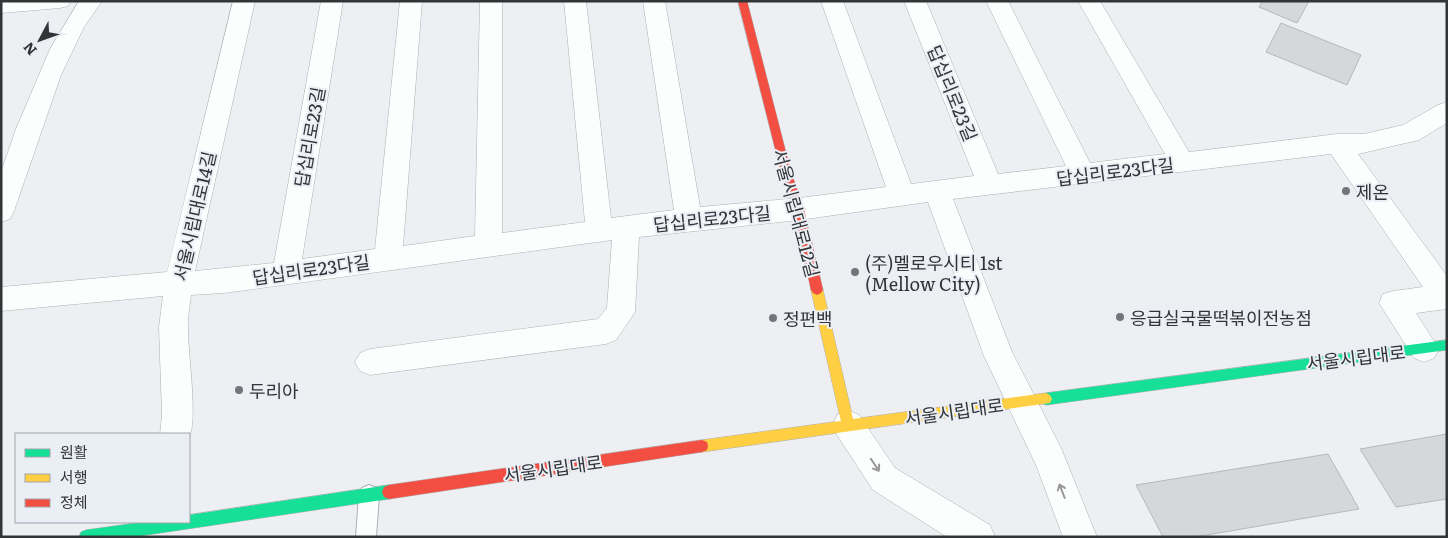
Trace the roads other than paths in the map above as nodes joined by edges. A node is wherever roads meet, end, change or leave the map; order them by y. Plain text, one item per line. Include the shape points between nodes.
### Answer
1 (60, 1) edge
2 (91, 1) edge
3 (244, 1) edge
4 (332, 1) edge
5 (410, 1) edge
6 (491, 1) edge
7 (575, 1) edge
8 (654, 1) edge
9 (742, 1) edge
10 (832, 1) edge
11 (915, 1) edge
12 (997, 1) edge
13 (1089, 1) edge
14 (1, 6) edge
15 (1447, 111) edge
16 (1337, 144) junction
17 (1183, 163) junction
18 (1083, 174) junction
19 (990, 185) junction
20 (937, 191) junction
21 (902, 195) junction
22 (799, 209) junction
23 (1, 211) edge
24 (689, 220) junction
25 (612, 229) junction
26 (488, 246) junction
27 (388, 259) junction
28 (286, 273) junction
29 (178, 284) junction
30 (1, 300) edge
31 (1435, 347) edge
32 (370, 362) dead end
33 (1020, 402) junction
34 (848, 425) junction
35 (175, 433) edge
36 (370, 495) junction
37 (190, 521) edge
38 (166, 524) edge
39 (86, 537) edge
40 (366, 537) edge
41 (978, 537) edge
42 (1080, 537) edge

1 - 14 street
2 - 23 street via 73,24 40,99
3 - 29 street, 서울시립대로14길
4 - 28 street, 답십리로23길
5 - 27 street
6 - 26 street
7 - 25 street
8 - 24 street
9 - 22 main road, 서울시립대로12길 via 786,172
10 - 21 street
11 - 19 street, 답십리로23길
12 - 18 street
13 - 17 street
15 - 16 street, 답십리로23다길 via 1410,133 1364,144
16 - 17 street, 답십리로23다길
16 - 31 street, 서울시립대로 via 1446,297 1393,304
17 - 18 street, 답십리로23다길
18 - 19 street, 답십리로23다길
19 - 20 street, 답십리로23다길
20 - 21 street, 답십리로23다길
20 - 33 street, 서울시립대로 via 999,356
21 - 22 street, 답십리로23다길
22 - 24 street, 답십리로23다길
22 - 34 main road, 서울시립대로12길
24 - 25 street, 답십리로23다길
25 - 26 street, 답십리로23다길
25 - 32 street via 621,312 606,331
26 - 27 street, 답십리로23다길
27 - 28 street, 답십리로23다길
28 - 29 street, 답십리로23다길
29 - 30 street, 답십리로23다길
29 - 35 street, 서울시립대로14길 via 173,327
31 - 33 main road, 서울시립대로
33 - 34 main road, 서울시립대로
42 -> 33 street via 1050,459
34 - 36 main road, 서울시립대로
34 -> 41 street via 884,479
36 - 37 main road, 서울시립대로
36 - 40 lane
38 - 39 main road, 서울시립대로

